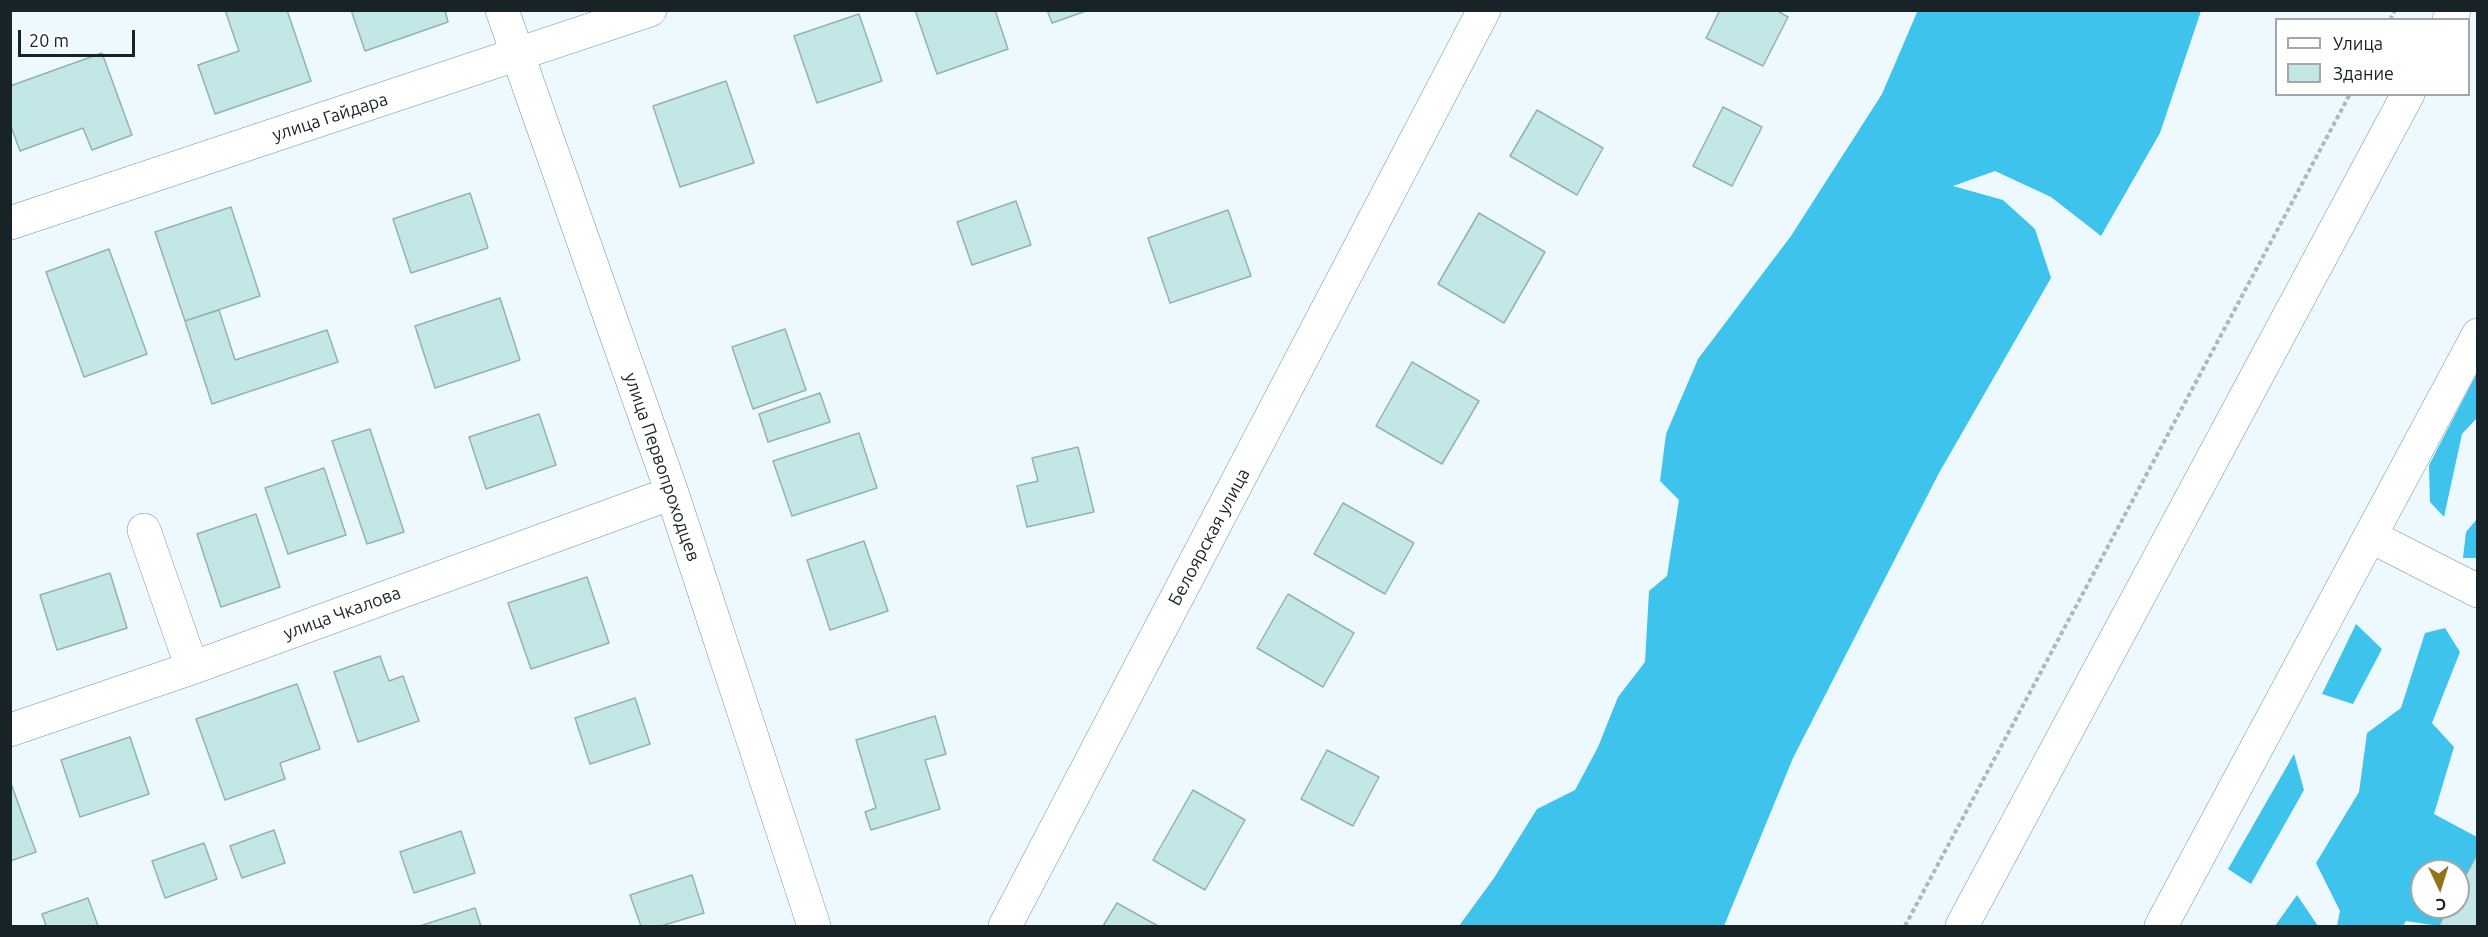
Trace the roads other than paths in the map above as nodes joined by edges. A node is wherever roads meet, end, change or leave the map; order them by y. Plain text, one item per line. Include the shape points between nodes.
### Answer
1 (502, 10) edge
2 (650, 10) edge
3 (1484, 10) edge
4 (518, 55) junction
5 (2408, 96) edge
6 (10, 223) edge
7 (2478, 335) edge
8 (672, 493) junction
9 (144, 530) dead end
10 (2370, 536) junction
11 (2478, 591) edge
12 (192, 668) junction
13 (10, 730) edge
14 (814, 927) edge
15 (1005, 927) edge
16 (1962, 927) edge
17 (2161, 927) edge

1 - 4 street, улица Первопроходцев
2 - 4 street, улица Гайдара
3 - 15 street, Белоярская улица
4 - 6 street, улица Гайдара
4 - 8 street, улица Первопроходцев
5 - 16 street
7 - 10 street
8 - 12 street, улица Чкалова
8 - 14 street, улица Первопроходцев
9 - 12 street
10 - 11 street
10 - 17 street
12 - 13 street, улица Чкалова

